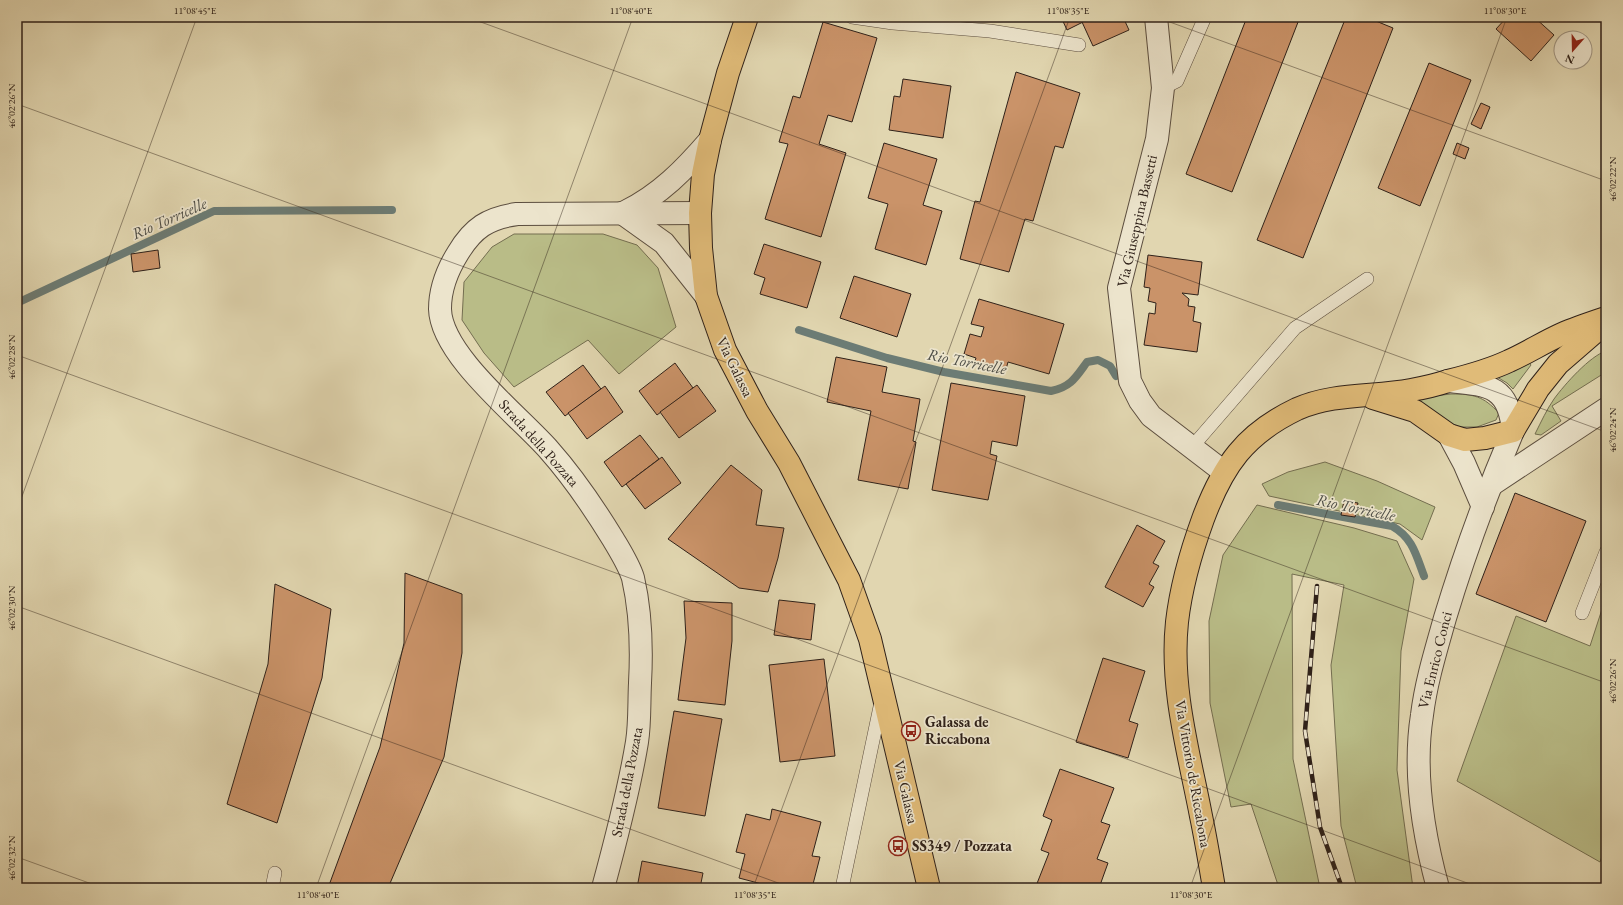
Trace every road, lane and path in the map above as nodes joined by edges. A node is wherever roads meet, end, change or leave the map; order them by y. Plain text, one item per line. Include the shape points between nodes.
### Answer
1 (747, 17) edge
2 (852, 17) edge
3 (1156, 17) edge
4 (1205, 17) edge
5 (1079, 45) dead end
6 (1162, 88) junction
7 (710, 140) junction
8 (622, 213) junction
9 (700, 213) junction
10 (1367, 279) dead end
11 (706, 296) junction
12 (1606, 318) edge
13 (1606, 323) edge
14 (1448, 381) junction
15 (1361, 394) junction
16 (1606, 409) edge
17 (1512, 431) junction
18 (1449, 436) junction
19 (1192, 447) junction
20 (1224, 472) junction
21 (1491, 485) junction
22 (1483, 508) junction
23 (1606, 552) edge
24 (1582, 613) dead end
25 (883, 696) junction
26 (275, 873) dead end
27 (272, 888) edge
28 (603, 888) edge
29 (842, 888) edge
30 (929, 888) edge
31 (1213, 888) edge
32 (1438, 888) edge

1 - 7 main road, Via Galassa via 728,73
2 - 5 lane via 990,31
3 - 6 street, Via Giuseppina Bassetti
4 - 6 lane via 1177,81
6 - 19 street, Via Giuseppina Bassetti via 1157,139 1119,288 1130,381 1151,416
7 - 8 street, Strada della Pozzata via 657,194
7 - 9 main road, Via Galassa via 703,174
8 - 9 street, Strada della Pozzata
8 - 11 street via 664,243
8 - 28 street, Strada della Pozzata via 517,214 484,223 466,240 452,263 446,275 440,309 445,329 461,357 549,450 580,489 605,526 632,575 640,614 641,658 637,740
9 - 11 main road, Via Galassa
10 - 19 lane via 1296,328
11 - 25 main road, Via Galassa via 725,350 789,464 849,580 870,639
12 - 14 main road, Via Vittorio de Riccabona via 1562,334 1508,362
13 - 17 main road, Via Enrico Conci via 1558,364 1538,389
14 - 15 main road, Via Vittorio de Riccabona via 1410,390
14 - 17 street, Via Vittorio de Riccabona via 1472,383 1489,388 1504,397 1511,413
15 - 18 main road, Via Vittorio de Riccabona via 1415,411
15 - 20 main road, Via Vittorio de Riccabona via 1324,400 1299,408 1271,423 1245,445
16 - 21 street
17 - 18 main road, Via Vittorio de Riccabona via 1465,440
17 - 21 street, Via Enrico Conci
18 - 22 street, Via Vittorio de Riccabona via 1464,463
19 - 20 street, Via Giuseppina Bassetti
20 - 31 main road, Via Vittorio de Riccabona via 1195,541 1177,623 1176,669 1186,747
21 - 22 street, Via Enrico Conci
22 - 32 street, Via Enrico Conci via 1445,619 1430,670 1421,716 1421,801 1429,854
23 - 24 lane
25 - 29 lane, Via Galassa
25 - 30 main road, Via Galassa
26 - 27 lane

